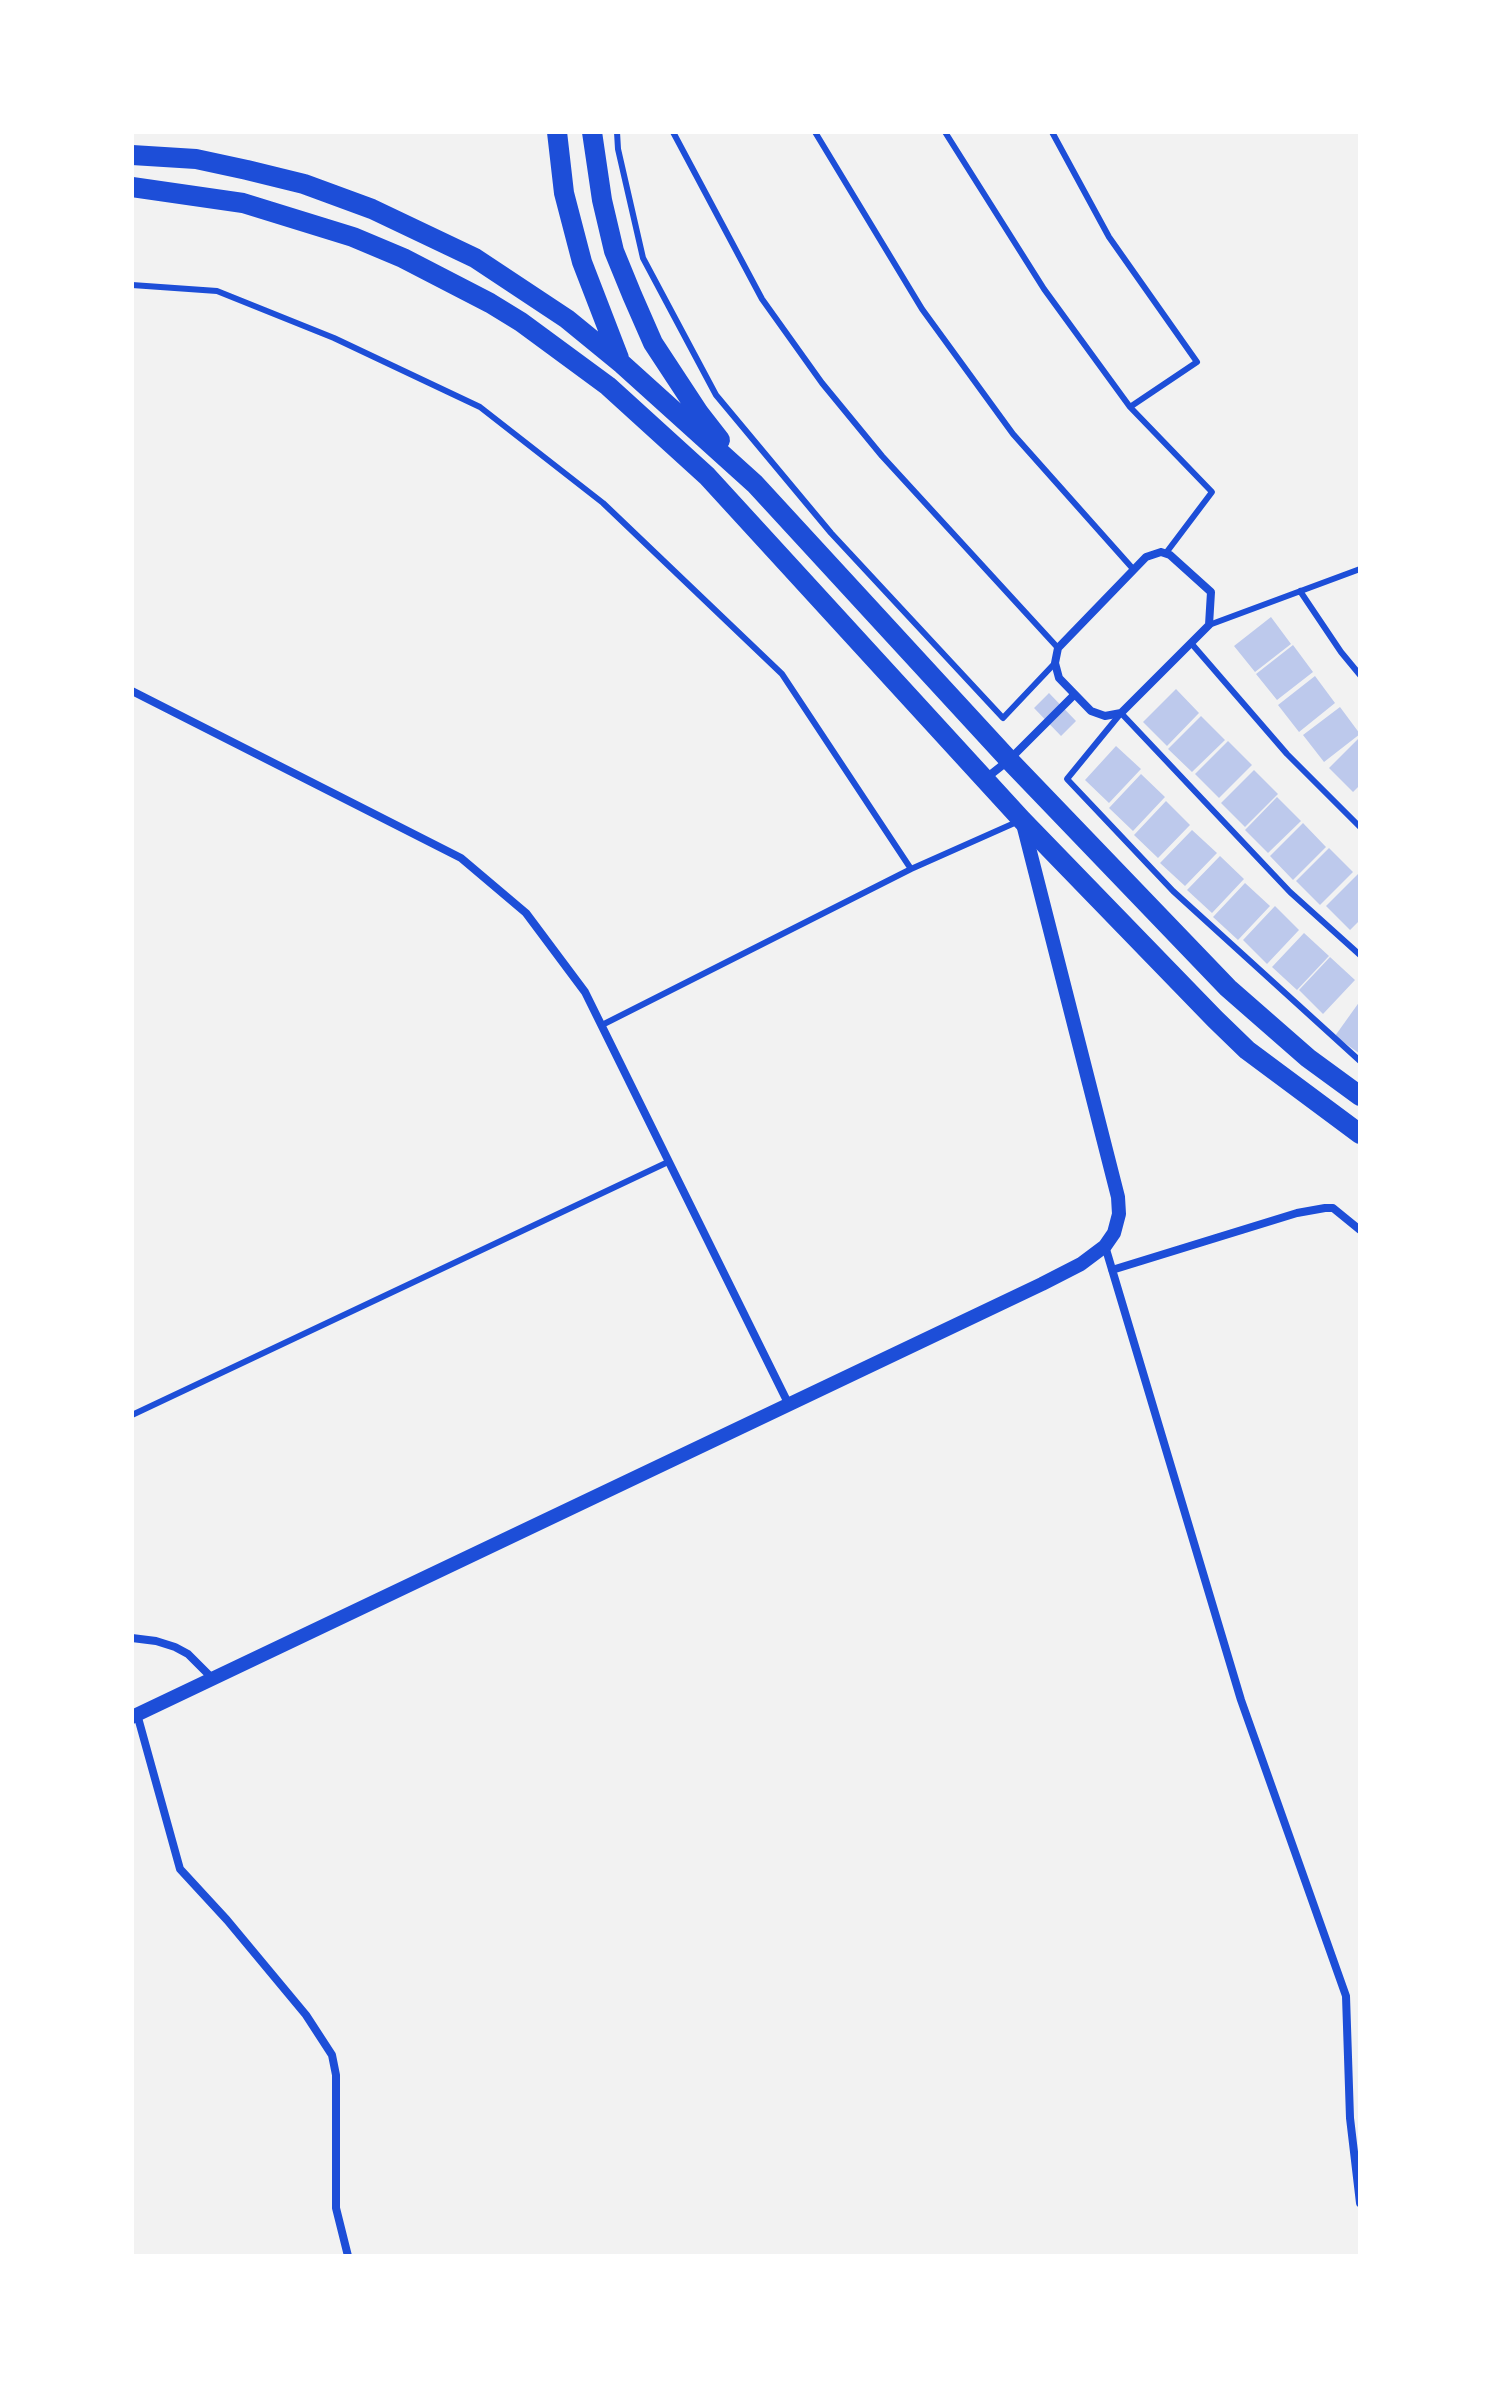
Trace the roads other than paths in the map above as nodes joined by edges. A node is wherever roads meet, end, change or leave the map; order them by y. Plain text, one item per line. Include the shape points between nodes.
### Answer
1 (557, 132) edge
2 (592, 132) edge
3 (617, 132) edge
4 (673, 132) edge
5 (815, 132) edge
6 (945, 132) edge
7 (1052, 132) edge
8 (132, 155) edge
9 (132, 187) edge
10 (132, 285) edge
11 (622, 364) junction
12 (1130, 407) junction
13 (669, 439) junction
14 (755, 484) junction
15 (1166, 553) junction
16 (1360, 569) edge
17 (1134, 570) junction
18 (1300, 591) junction
19 (1209, 625) junction
20 (1191, 643) junction
21 (1058, 648) junction
22 (1055, 663) junction
23 (1360, 675) edge
24 (132, 691) edge
25 (1074, 695) junction
26 (1121, 713) junction
27 (1009, 760) junction
28 (985, 779) junction
29 (1022, 820) junction
30 (1360, 827) edge
31 (911, 869) junction
32 (1360, 955) edge
33 (602, 1025) junction
34 (1360, 1061) edge
35 (1360, 1096) edge
36 (1360, 1134) edge
37 (668, 1162) junction
38 (1360, 1230) edge
39 (1105, 1246) junction
40 (1112, 1270) junction
41 (789, 1405) junction
42 (132, 1415) edge
43 (132, 1638) edge
44 (212, 1678) junction
45 (135, 1716) edge
46 (1360, 2203) edge
47 (348, 2256) edge

1 - 11 main road via 564,193 582,262
2 - 14 main road via 614,251 653,343
3 - 22 lane via 643,258 716,395 831,533 1003,718
4 - 21 lane via 762,299 822,383
5 - 17 lane via 922,309 1004,421
6 - 12 lane via 1044,289
7 - 12 lane via 1109,237 1197,362
8 - 11 main road via 196,159 304,184 414,227 539,299
9 - 13 main road via 243,203 403,258 521,322
10 - 31 lane via 217,291 334,338 480,407 603,503 782,674
11 - 13 main road
11 - 14 main road
12 - 15 lane via 1212,492
13 - 28 main road
14 - 27 main road
15 - 17 street via 1146,557
15 - 19 street via 1211,592
16 - 18 lane
17 - 21 street
18 - 19 lane
18 - 23 lane
19 - 20 street
20 - 26 street
20 - 30 lane via 1287,754
21 - 22 street
22 - 25 street via 1059,678
24 - 33 street via 461,858 526,913 585,992
25 - 26 street via 1091,711 1105,716
25 - 27 street
26 - 32 lane via 1290,892
26 - 34 lane via 1067,779 1173,891
27 - 28 street
27 - 35 main road via 1228,988
28 - 29 main road
29 - 31 lane
29 - 36 main road via 1247,1050
29 - 39 street via 1118,1197 1114,1233
31 - 33 lane
33 - 37 street
37 - 41 street
37 - 42 lane
38 - 40 street via 1333,1208 1325,1208
39 - 40 street
39 - 41 street via 1042,1284
40 - 46 street via 1241,1700 1346,1996 1350,2118
41 - 44 street
43 - 44 street via 175,1647
44 - 45 street
45 - 47 street via 180,1869 296,2003 332,2055 336,2208

